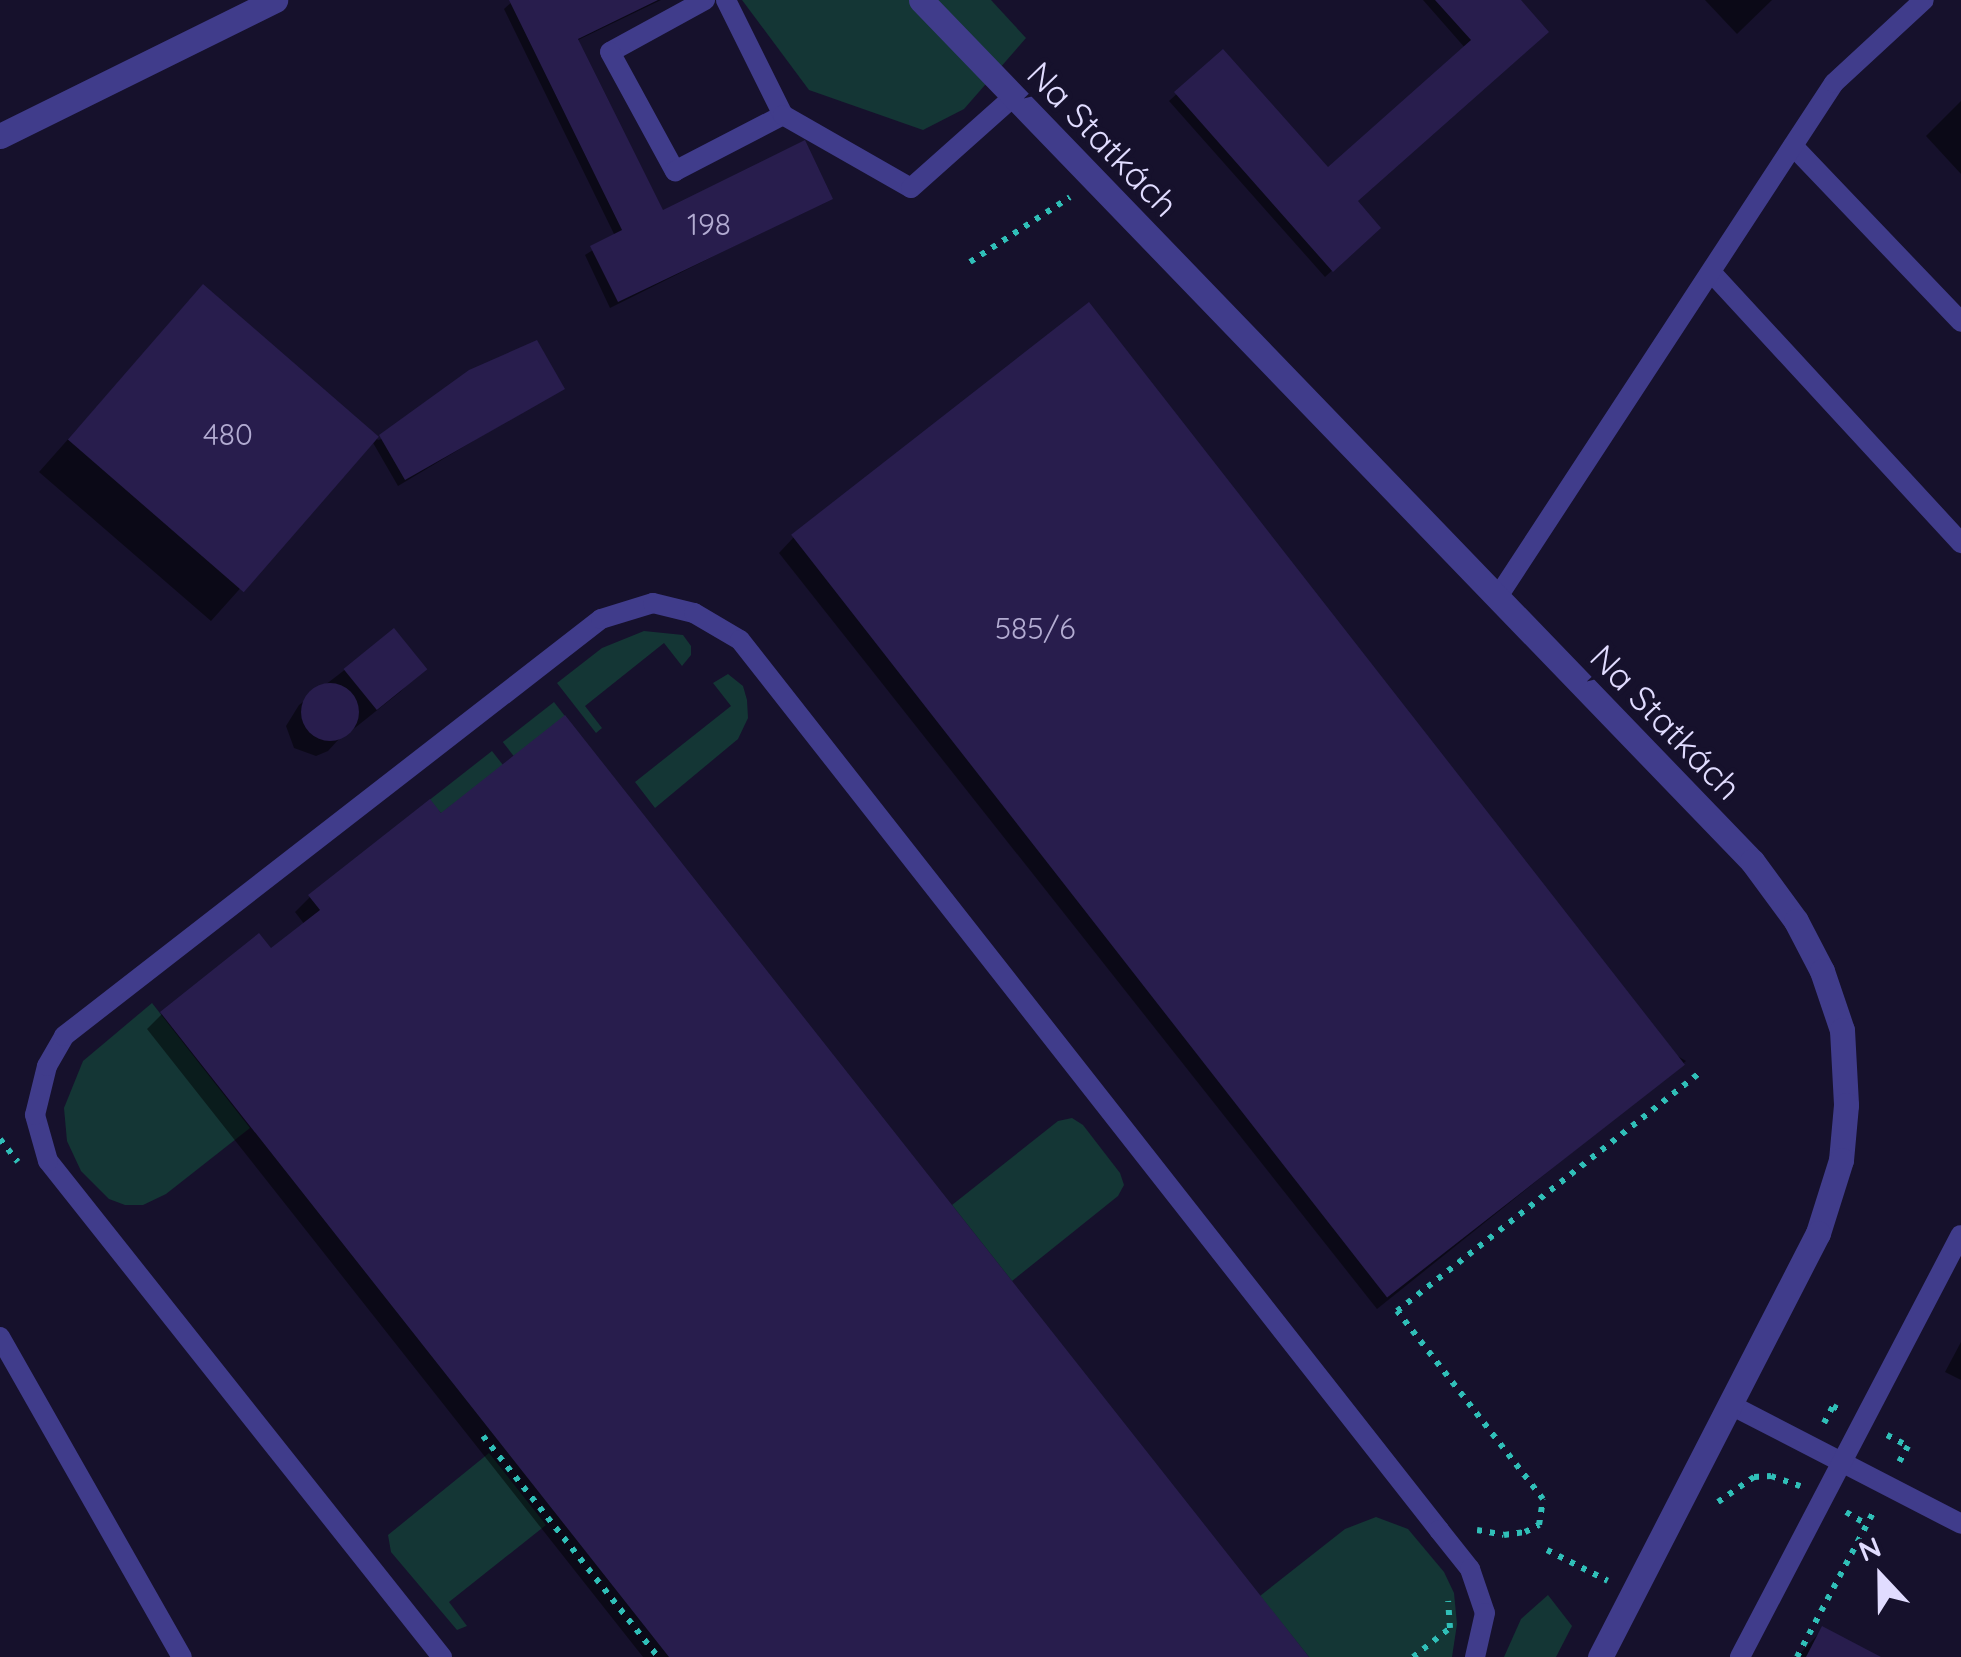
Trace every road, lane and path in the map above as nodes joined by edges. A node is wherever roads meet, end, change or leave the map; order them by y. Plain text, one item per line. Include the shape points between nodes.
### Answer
1 (275, 0) edge
2 (705, 0) edge
3 (726, 0) edge
4 (921, 0) edge
5 (1924, 0) edge
6 (1013, 97) junction
7 (782, 115) junction
8 (0, 136) edge
9 (1793, 146) junction
10 (1056, 184) dead end
11 (1070, 197) junction
12 (1083, 210) dead end
13 (970, 262) dead end
14 (1711, 272) junction
15 (1961, 322) edge
16 (1961, 542) edge
17 (1497, 598) junction
18 (1698, 1074) dead end
19 (1961, 1235) edge
20 (0, 1337) edge
21 (1730, 1404) junction
22 (483, 1436) dead end
23 (1841, 1462) junction
24 (1795, 1483) dead end
25 (1710, 1509) dead end
26 (1866, 1524) dead end
27 (1961, 1524) edge
28 (1440, 1530) junction
29 (1547, 1550) dead end
30 (1618, 1565) dead end
31 (1446, 1591) dead end
32 (182, 1657) edge
33 (442, 1657) edge
34 (658, 1657) edge
35 (1413, 1657) edge
36 (1476, 1657) edge
37 (1600, 1657) edge
38 (1740, 1657) edge
39 (1797, 1657) edge

1 - 8 street
2 - 7 lane via 610,52 675,171
3 - 7 lane
4 - 6 street, Na Statkách
5 - 9 lane via 1834,83
6 - 7 lane via 911,188
6 - 17 street, Na Statkách
9 - 14 lane
9 - 15 lane
10 - 11 path
11 - 12 path
11 - 13 path
14 - 16 lane
14 - 17 lane
17 - 21 street, Na Statkách via 1752,861 1796,921 1842,1030 1841,1160 1818,1233
18 - 28 path via 1397,1311 1543,1498 1539,1524 1524,1532 1481,1533 1457,1514
19 - 23 lane
20 - 32 lane
21 - 23 lane
21 - 37 street, Na Statkách
22 - 34 path
23 - 27 lane
23 - 38 lane
24 - 25 path via 1754,1477
26 - 39 path
28 - 33 lane via 740,640 694,613 653,603 601,619 64,1036 47,1066 35,1116 48,1161
28 - 36 lane via 1470,1569 1485,1613
29 - 30 path via 1609,1582
31 - 35 path via 1450,1628

